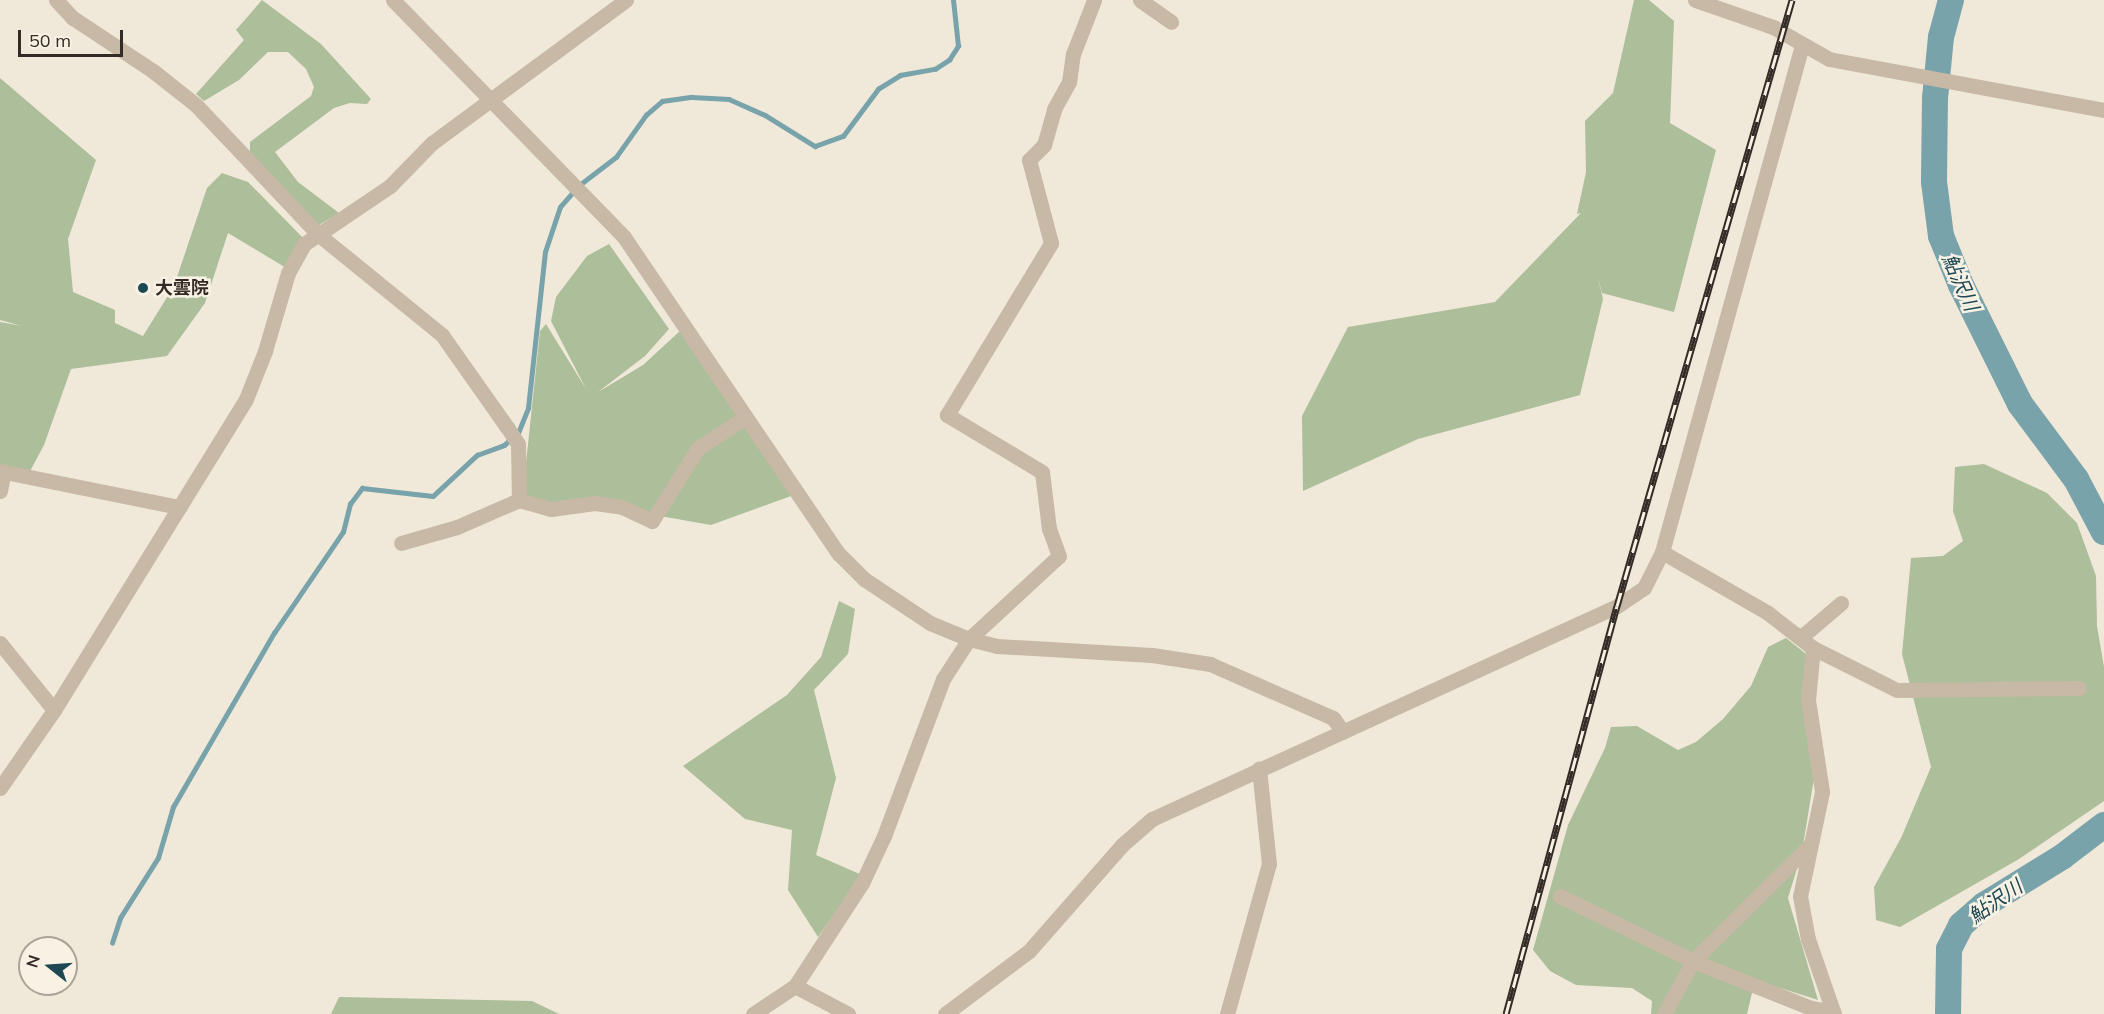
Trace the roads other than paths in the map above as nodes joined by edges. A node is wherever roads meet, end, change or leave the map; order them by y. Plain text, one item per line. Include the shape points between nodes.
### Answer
1 (56, 0) edge
2 (393, 0) edge
3 (626, 0) edge
4 (1094, 0) edge
5 (1140, 0) edge
6 (1695, 0) edge
7 (1172, 22) dead end
8 (1802, 45) junction
9 (489, 100) junction
10 (2104, 110) edge
11 (319, 235) junction
12 (746, 417) junction
13 (2, 471) edge
14 (0, 491) edge
15 (519, 500) junction
16 (179, 507) junction
17 (401, 543) dead end
18 (1662, 552) junction
19 (1841, 603) dead end
20 (1800, 638) junction
21 (969, 639) junction
22 (0, 644) edge
23 (1813, 648) junction
24 (2079, 688) dead end
25 (54, 710) junction
26 (1343, 732) junction
27 (1259, 769) junction
28 (0, 788) edge
29 (1811, 844) junction
30 (1560, 896) dead end
31 (1693, 961) junction
32 (795, 986) junction
33 (1834, 1013) edge
34 (753, 1014) edge
35 (848, 1014) edge
36 (945, 1014) edge
37 (1227, 1014) edge
38 (1664, 1014) edge

1 - 11 street via 73,18 196,105
2 - 9 street
3 - 9 street
4 - 21 street via 1073,54 1069,82 1054,109 1044,145 1029,160 1051,243 948,415 1042,472 1049,529 1059,556
5 - 7 street
6 - 8 street via 1783,33
8 - 10 street via 1829,59
8 - 18 street
9 - 11 street via 432,142 390,186
9 - 12 street via 578,186 624,237
11 - 15 street via 442,335 518,444
11 - 16 street via 304,244 288,273 246,399
12 - 15 street via 698,448 652,521 622,507 595,503 551,509
12 - 21 street via 839,554 864,579 930,623
13 - 14 street
13 - 16 street
15 - 17 street via 457,527
16 - 25 street
18 - 20 street via 1768,613
18 - 26 street via 1644,588 1633,598
19 - 20 street
20 - 23 street
21 - 26 street via 997,646 1152,655 1210,664 1333,718
21 - 32 street via 943,679 884,836 861,883
22 - 25 street
23 - 24 street via 1898,690
23 - 29 street via 1808,700 1822,792
25 - 28 street
26 - 27 street
27 - 36 street via 1152,819 1122,845 1029,951
27 - 37 street via 1269,864
29 - 31 street
29 - 33 street via 1800,896 1808,939
30 - 31 street
31 - 33 street via 1811,1008
31 - 38 street
32 - 34 street
32 - 35 street

